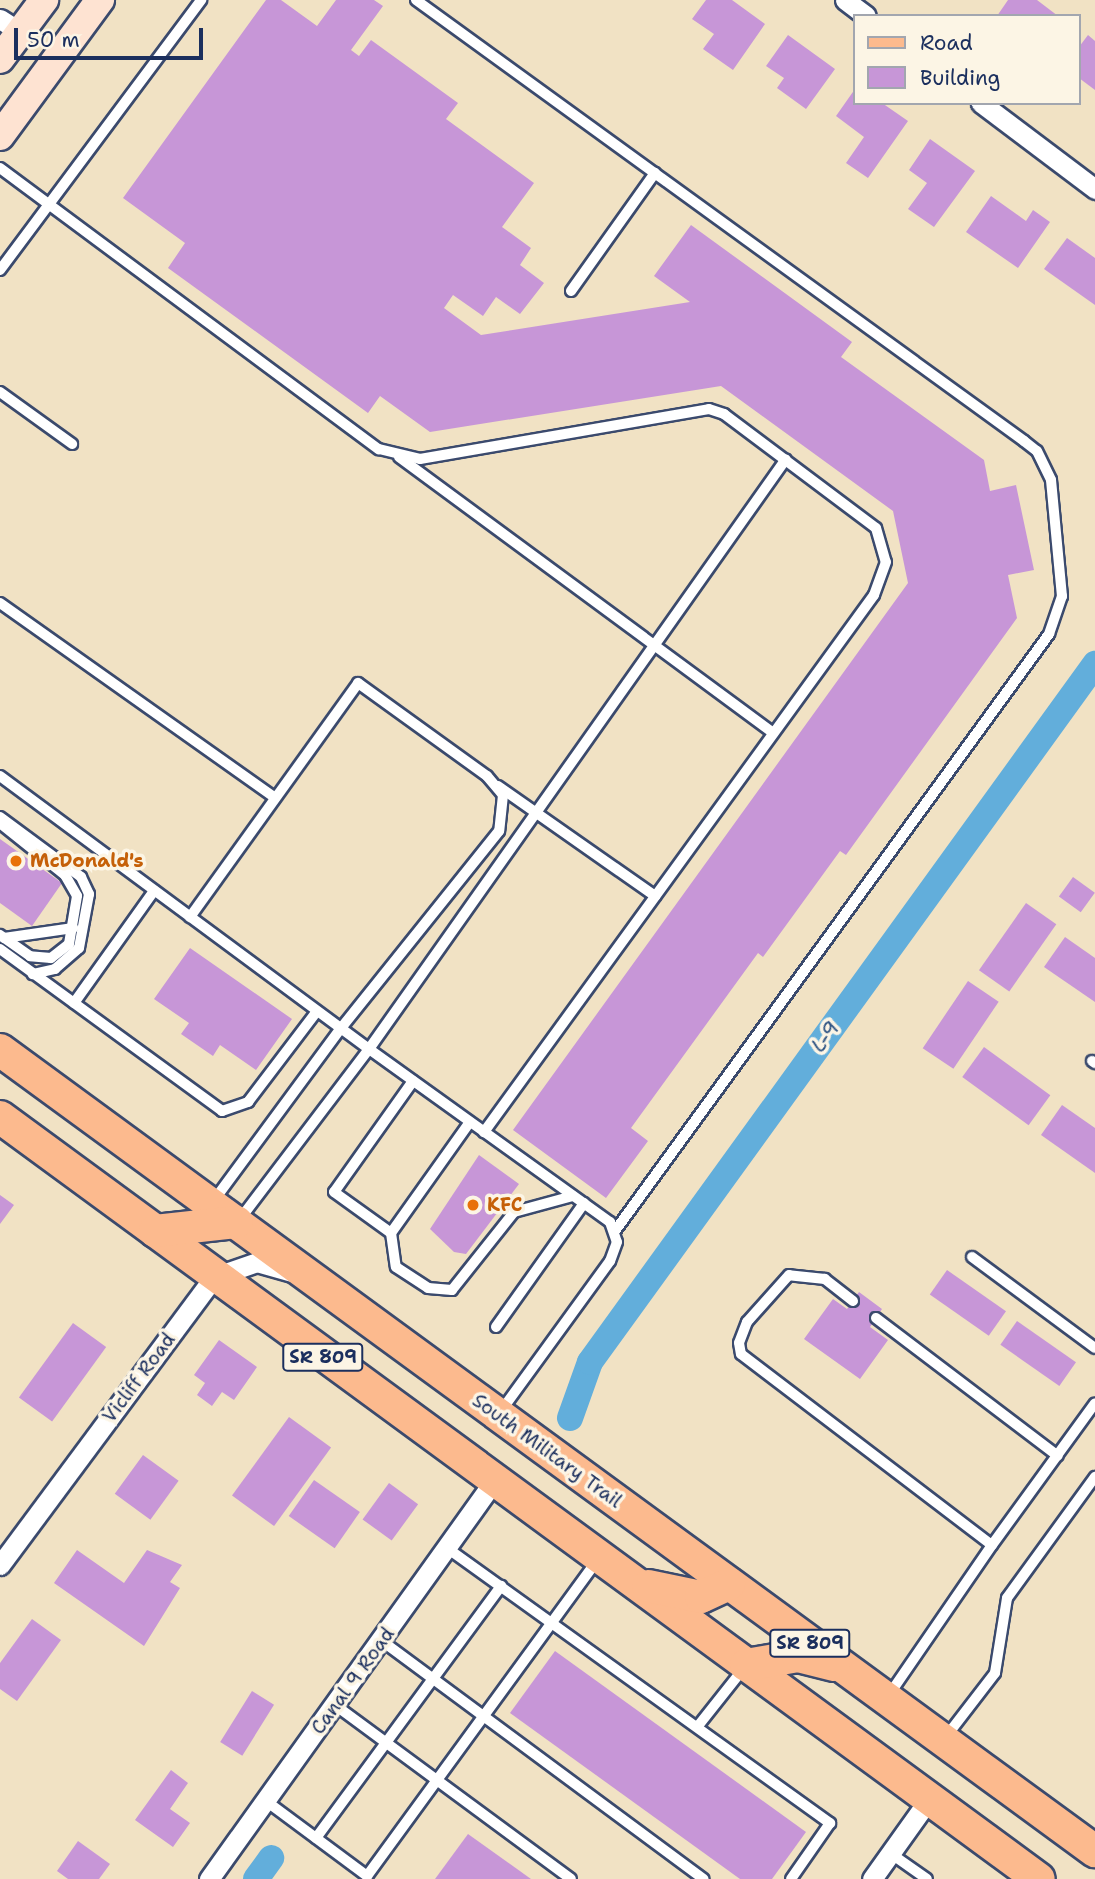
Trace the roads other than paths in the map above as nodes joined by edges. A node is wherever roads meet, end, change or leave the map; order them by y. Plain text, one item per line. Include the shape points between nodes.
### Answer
1 (44, 0) edge
2 (100, 0) edge
3 (201, 0) edge
4 (416, 0) edge
5 (845, 0) edge
6 (863, 14) edge
7 (10, 26) edge
8 (1, 56) edge
9 (984, 105) edge
10 (0, 136) edge
11 (0, 168) edge
12 (655, 173) junction
13 (1095, 189) edge
14 (46, 205) junction
15 (0, 270) edge
16 (571, 291) dead end
17 (0, 391) edge
18 (72, 444) dead end
19 (399, 457) junction
20 (786, 459) junction
21 (0, 603) edge
22 (654, 646) junction
23 (773, 733) junction
24 (0, 776) edge
25 (496, 784) junction
26 (275, 798) junction
27 (537, 812) junction
28 (0, 817) edge
29 (0, 823) edge
30 (154, 891) junction
31 (655, 896) junction
32 (190, 917) junction
33 (73, 928) junction
34 (2, 937) edge
35 (0, 949) edge
36 (33, 974) junction
37 (74, 1003) junction
38 (317, 1011) junction
39 (341, 1028) junction
40 (369, 1049) junction
41 (0, 1051) edge
42 (413, 1082) junction
43 (0, 1118) edge
44 (470, 1122) junction
45 (484, 1132) junction
46 (573, 1196) junction
47 (211, 1203) junction
48 (584, 1203) junction
49 (237, 1222) junction
50 (155, 1231) junction
51 (614, 1231) junction
52 (391, 1233) junction
53 (972, 1258) dead end
54 (214, 1277) junction
55 (316, 1279) junction
56 (853, 1301) dead end
57 (876, 1318) dead end
58 (496, 1327) dead end
59 (1095, 1348) edge
60 (1095, 1403) edge
61 (498, 1415) junction
62 (1058, 1456) junction
63 (1095, 1477) edge
64 (494, 1481) junction
65 (992, 1545) junction
66 (447, 1548) junction
67 (598, 1558) junction
68 (0, 1565) edge
69 (626, 1578) junction
70 (729, 1584) junction
71 (501, 1586) junction
72 (552, 1622) junction
73 (382, 1642) junction
74 (746, 1665) junction
75 (842, 1667) junction
76 (431, 1678) junction
77 (887, 1699) junction
78 (335, 1705) junction
79 (483, 1716) junction
80 (698, 1726) junction
81 (943, 1740) junction
82 (384, 1741) junction
83 (438, 1778) junction
84 (929, 1799) junction
85 (266, 1801) junction
86 (316, 1838) junction
87 (1095, 1851) edge
88 (890, 1853) junction
89 (370, 1877) edge
90 (209, 1879) edge
91 (571, 1879) edge
92 (704, 1879) edge
93 (791, 1879) edge
94 (872, 1879) edge
95 (927, 1879) edge
96 (1039, 1879) edge

1 - 7 street
2 - 10 street
3 - 14 lane
4 - 12 lane
5 - 6 street
7 - 8 street
9 - 13 street
11 - 14 lane
12 - 16 lane
12 - 51 lane via 1037,451 1051,480 1062,596 1049,634
14 - 15 lane
14 - 19 lane via 379,449
17 - 18 lane
19 - 20 lane via 421,459 709,409
19 - 22 lane
20 - 22 lane
20 - 23 lane via 864,516 884,544 886,562 874,595
21 - 26 lane
22 - 23 lane
22 - 27 lane
23 - 31 lane
24 - 30 lane
25 - 26 lane via 358,683
25 - 27 lane
25 - 39 lane via 505,807 499,831
26 - 32 lane
27 - 31 lane
27 - 40 lane
28 - 36 lane via 81,877 89,894 79,948 55,969
29 - 33 lane via 73,884
30 - 32 lane
30 - 37 lane
31 - 45 lane
32 - 38 lane
33 - 34 lane
33 - 34 lane via 69,944 51,958 30,956
35 - 36 lane
36 - 37 lane
37 - 38 lane via 213,1108 241,1108
38 - 39 lane
39 - 40 lane
39 - 47 lane
40 - 42 lane
40 - 49 lane via 264,1195
41 - 47 main road, South Military Trail / SR 809
42 - 44 lane
42 - 52 lane via 334,1192
43 - 50 main road, SR 809
44 - 45 lane
44 - 52 lane
45 - 46 lane
46 - 48 lane
46 - 52 lane via 514,1212 452,1290 428,1288 396,1267
47 - 49 main road, South Military Trail / SR 809
48 - 51 lane
48 - 58 lane
49 - 50 main road
49 - 55 main road, South Military Trail / SR 809
50 - 54 main road, SR 809
51 - 61 lane via 610,1262
53 - 59 lane
54 - 55 street via 257,1262
54 - 64 main road, SR 809
54 - 68 street, Vicliff Road
55 - 61 main road, South Military Trail / SR 809
56 - 65 lane via 825,1279 789,1275 747,1322 741,1354
57 - 62 lane
60 - 62 lane
61 - 70 main road, South Military Trail / SR 809
62 - 65 lane
63 - 81 lane via 1007,1598 995,1673
64 - 66 street, Canal 9 Road
64 - 67 main road, SR 809
65 - 77 lane
66 - 71 lane
66 - 73 street, Canal 9 Road
67 - 69 main road, SR 809
67 - 72 lane
69 - 70 main road via 678,1597 701,1597
69 - 74 main road, SR 809
70 - 75 main road, South Military Trail / SR 809
71 - 72 lane
71 - 76 lane
72 - 79 lane
72 - 80 lane
73 - 76 lane
73 - 78 street, Canal 9 Road
74 - 75 main road via 798,1656
74 - 80 lane
74 - 84 main road, SR 809
75 - 77 main road, South Military Trail / SR 809
76 - 79 lane
76 - 82 lane
77 - 81 main road, South Military Trail / SR 809
78 - 82 lane
78 - 85 street, Canal 9 Road
79 - 83 lane
79 - 92 lane
80 - 93 lane via 830,1823
81 - 87 main road, South Military Trail / SR 809
82 - 83 lane
82 - 86 lane
83 - 89 lane
83 - 91 lane
84 - 88 street
84 - 96 main road, SR 809
85 - 86 lane
85 - 90 street, Canal 9 Road
86 - 89 lane
88 - 94 street
88 - 95 lane

